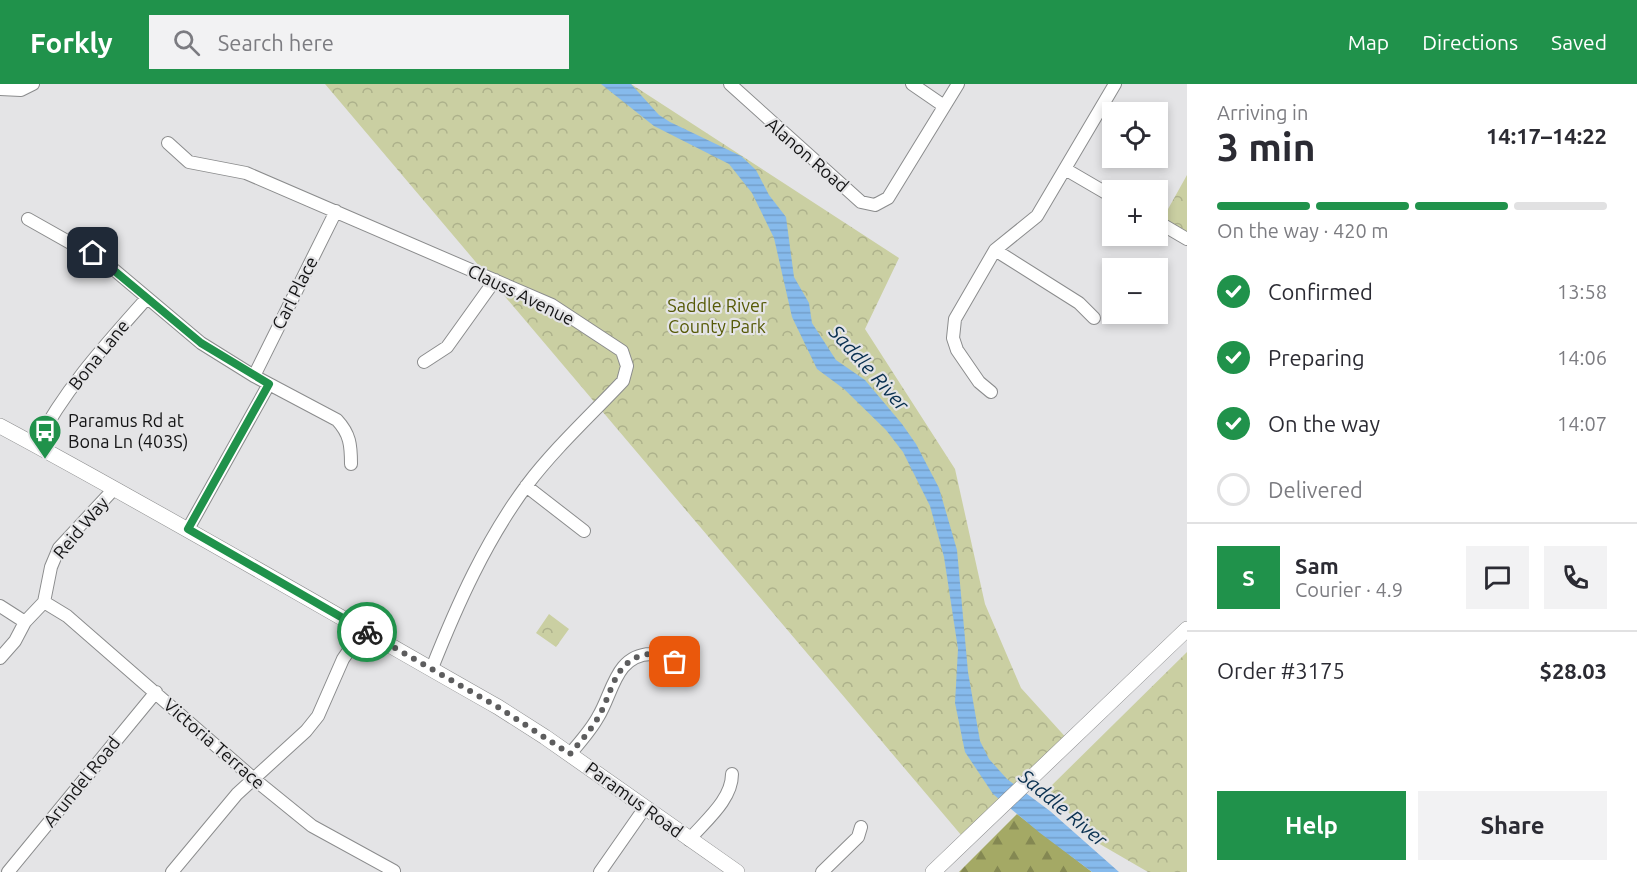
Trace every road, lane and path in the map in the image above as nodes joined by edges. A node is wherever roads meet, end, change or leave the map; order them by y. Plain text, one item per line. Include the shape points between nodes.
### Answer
1 (33, 84) edge
2 (730, 84) edge
3 (912, 84) edge
4 (958, 84) edge
5 (1115, 84) edge
6 (0, 89) edge
7 (944, 106) junction
8 (168, 143) dead end
9 (1065, 169) junction
10 (1102, 190) edge
11 (336, 211) junction
12 (28, 219) dead end
13 (1168, 228) edge
14 (1187, 239) edge
15 (995, 250) junction
16 (495, 280) junction
17 (147, 298) junction
18 (1094, 318) dead end
19 (424, 362) dead end
20 (254, 376) junction
21 (269, 384) junction
22 (991, 392) dead end
23 (0, 426) edge
24 (36, 446) junction
25 (351, 464) dead end
26 (526, 486) junction
27 (113, 490) junction
28 (188, 529) junction
29 (584, 531) dead end
30 (44, 602) junction
31 (0, 606) edge
32 (26, 622) junction
33 (1187, 629) edge
34 (363, 630) junction
35 (0, 658) edge
36 (432, 668) junction
37 (680, 672) dead end
38 (156, 692) junction
39 (570, 754) junction
40 (732, 774) dead end
41 (254, 779) junction
42 (644, 809) junction
43 (861, 827) dead end
44 (689, 840) junction
45 (394, 871) edge
46 (8, 872) edge
47 (172, 872) edge
48 (600, 872) edge
49 (737, 872) edge
50 (822, 872) edge
51 (933, 872) edge

1 - 6 street via 21,90
2 - 7 street, Alanon Road via 861,202 875,205 890,194
3 - 7 street
4 - 7 street
5 - 9 street
8 - 11 street, Clauss Avenue via 189,162 246,172
9 - 10 street
9 - 15 street via 1037,216
11 - 16 street, Clauss Avenue
11 - 20 street, Carl Place
12 - 17 street via 93,253
13 - 14 street
15 - 18 street via 1079,303
15 - 22 street via 953,328 957,350 979,382
16 - 19 street via 447,347
16 - 26 street, Clauss Avenue via 552,305 617,347 627,366 623,381
17 - 20 street via 201,343
17 - 24 street, Bona Lane via 76,382 48,420
20 - 21 street
21 - 25 street via 337,420 351,442
21 - 28 street
23 - 24 main road, Paramus Road
24 - 27 main road, Paramus Road
26 - 29 street
26 - 36 street, Clauss Avenue via 466,587
27 - 28 main road, Paramus Road
27 - 30 street, Reid Way via 54,556
28 - 34 main road, Paramus Road
30 - 32 street, Reid Way
30 - 38 street, Victoria Terrace via 67,616
31 - 32 street
32 - 35 street, Reid Way
33 - 51 main road
34 - 36 main road, Paramus Road
34 - 41 street via 343,659 318,716
36 - 39 main road, Paramus Road
37 - 39 street via 668,656 639,656 630,660 612,682 598,718
38 - 41 street, Victoria Terrace
38 - 46 street, Arundel Road
39 - 42 main road, Paramus Road
40 - 44 street via 727,795
41 - 45 street, Victoria Terrace via 312,826
41 - 47 street
42 - 44 main road, Paramus Road
42 - 48 street
43 - 50 street via 858,837
44 - 49 main road, Paramus Road

